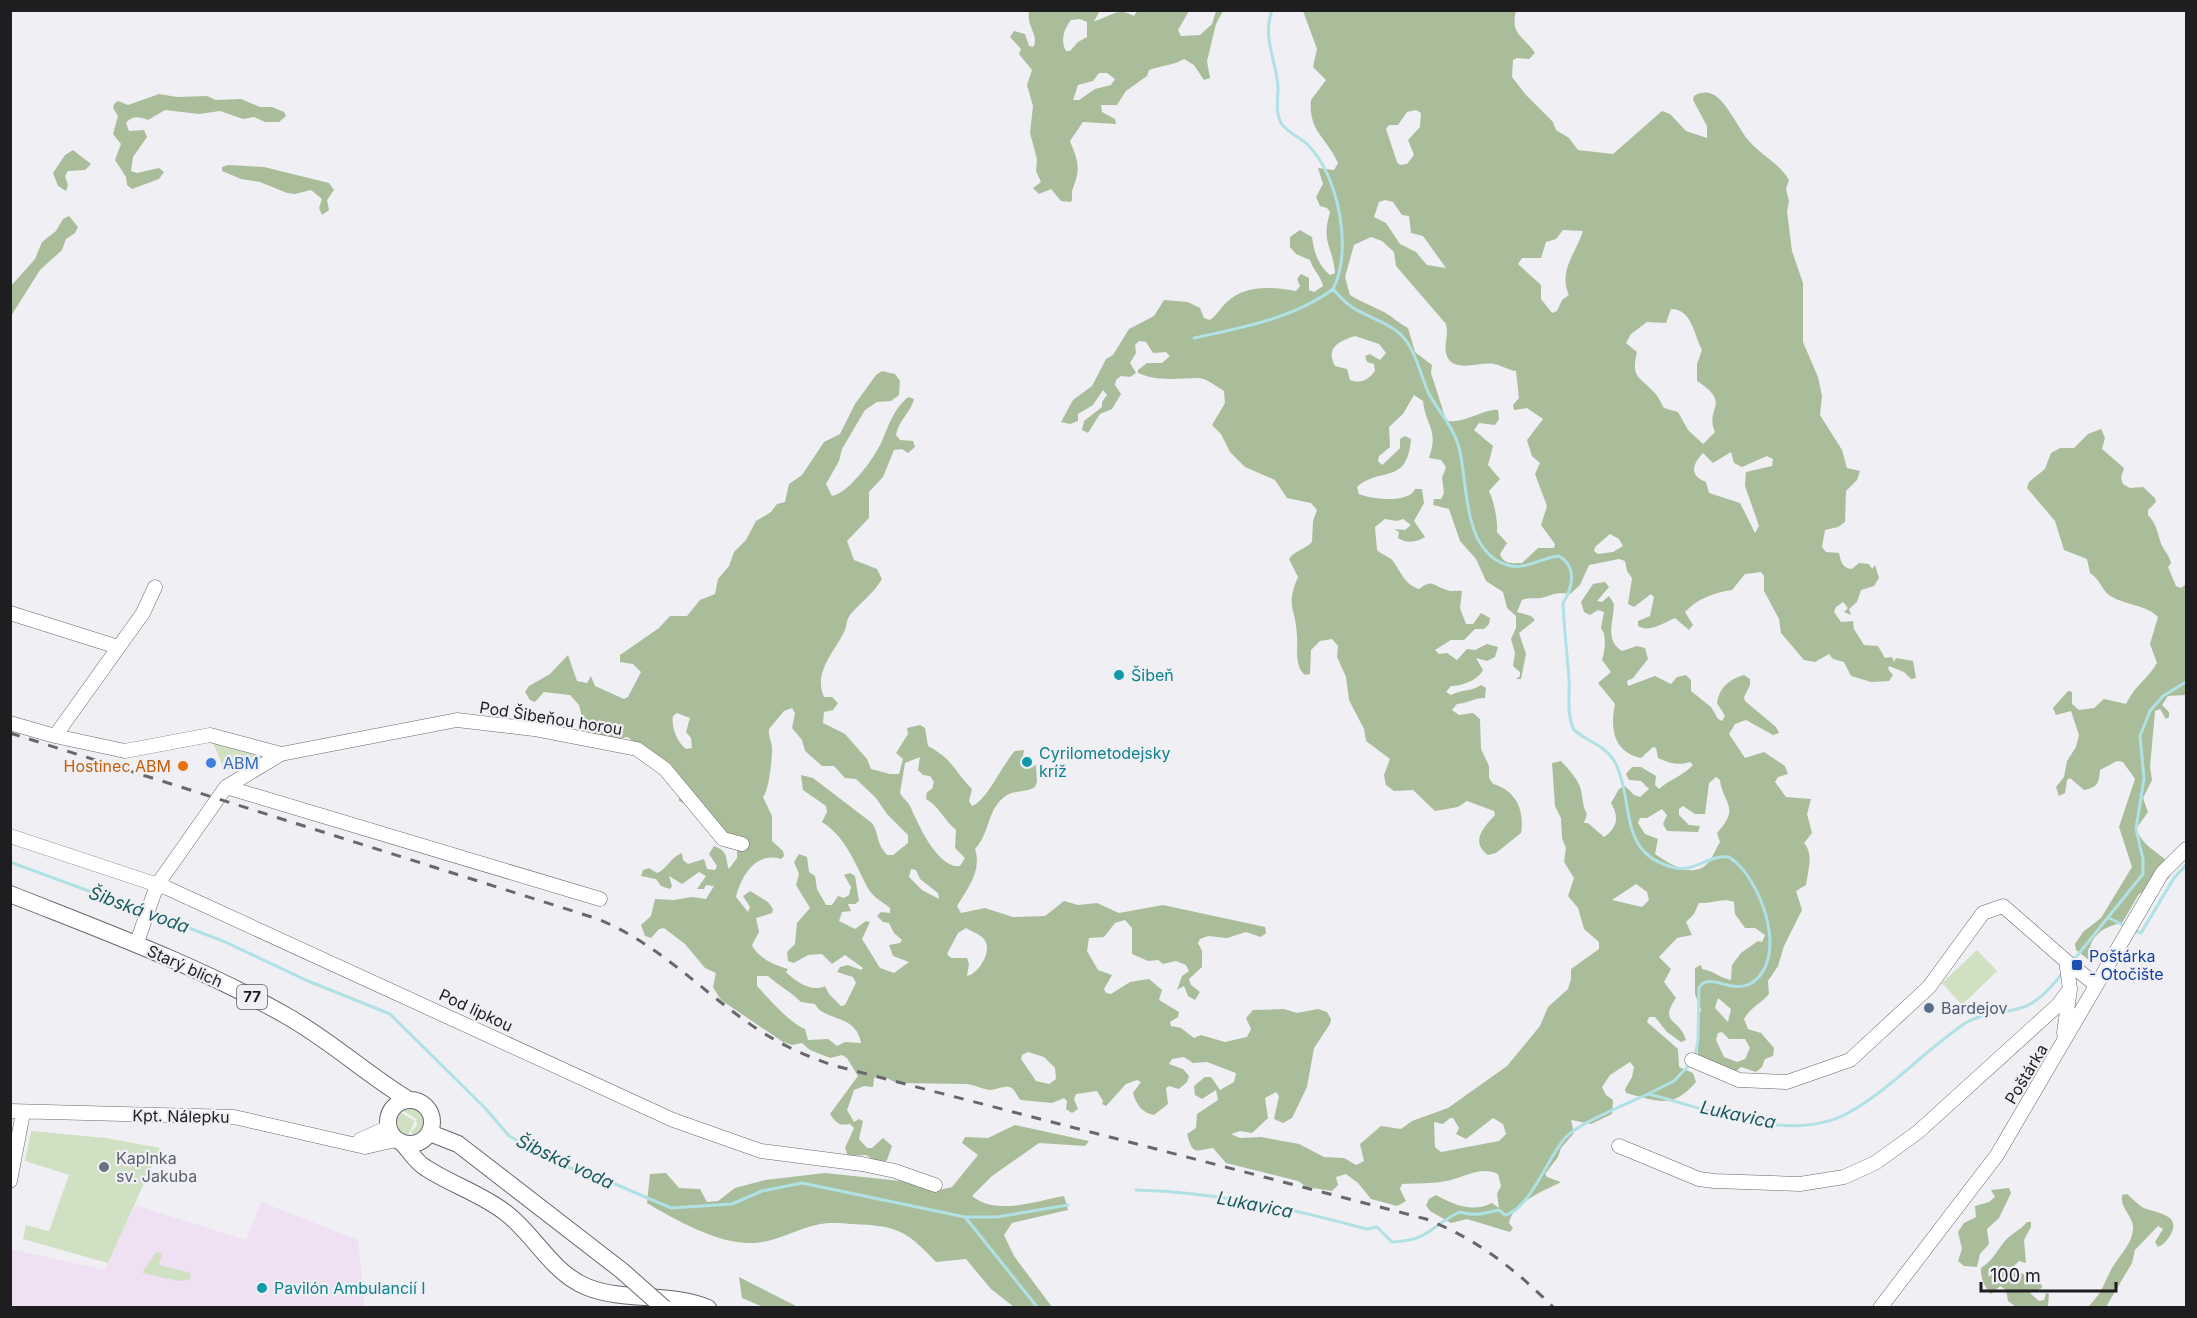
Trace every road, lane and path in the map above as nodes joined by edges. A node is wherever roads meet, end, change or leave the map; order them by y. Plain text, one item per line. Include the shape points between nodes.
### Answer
1 (155, 587) dead end
2 (10, 613) edge
3 (118, 647) junction
4 (10, 723) edge
5 (55, 736) junction
6 (281, 754) junction
7 (226, 787) junction
8 (10, 836) edge
9 (742, 844) dead end
10 (2187, 849) edge
11 (154, 891) junction
12 (10, 894) edge
13 (600, 899) dead end
14 (136, 945) junction
15 (2066, 961) junction
16 (2095, 984) junction
17 (2070, 989) junction
18 (2062, 1046) junction
19 (1692, 1060) dead end
20 (377, 1080) junction
21 (409, 1100) junction
22 (391, 1110) junction
23 (17, 1112) edge
24 (428, 1131) junction
25 (395, 1136) junction
26 (1619, 1146) dead end
27 (437, 1174) junction
28 (10, 1181) edge
29 (934, 1185) dead end
30 (664, 1308) edge
31 (708, 1308) edge
32 (1880, 1308) edge

1 - 3 street via 143,613
2 - 3 street
3 - 5 street
4 - 5 street, Pod Šibeňou horou
5 - 6 street, Pod Šibeňou horou via 126,751 210,735
6 - 7 street, Pod Šibeňou horou
6 - 9 street, Pod Šibeňou horou via 457,720 534,729 637,749 665,769 723,839
7 - 11 street, Pod Šibeňou horou
7 - 13 street
8 - 11 street, Pod lipkou
10 - 16 street, Poštárka via 2162,873
11 - 14 street, Pod Šibeňou horou
11 - 29 street, Pod lipkou via 284,939 673,1120 761,1151 862,1164
12 - 14 main road, Starý blich / 77
14 - 20 main road, Starý blich / 77 via 234,988 286,1016 339,1048
15 - 16 street
15 - 17 street
15 - 19 street via 2003,906 1983,913 1929,987 1850,1060 1787,1082 1739,1080
16 - 18 street, Poštárka
17 - 18 street
17 - 26 street, Poštárka via 2058,1005 1918,1132 1875,1163 1844,1177 1800,1184 1699,1179
18 - 32 street, Poštárka via 1996,1155
20 - 21 main road, Starý blich / 77
20 - 22 main road, Starý blich / 77
21 - 22 main road
21 - 24 main road, 77 via 422,1103
22 - 25 main road
23 - 25 street, Kpt. Nálepku via 234,1117 350,1144 372,1136
23 - 28 street
24 - 25 main road, 77 via 415,1144
24 - 27 main road via 421,1147 426,1162
24 - 30 main road, 77, bridge via 458,1144
25 - 27 main road via 425,1168
27 - 31 main road via 508,1214 561,1270 585,1286 617,1294 677,1299

